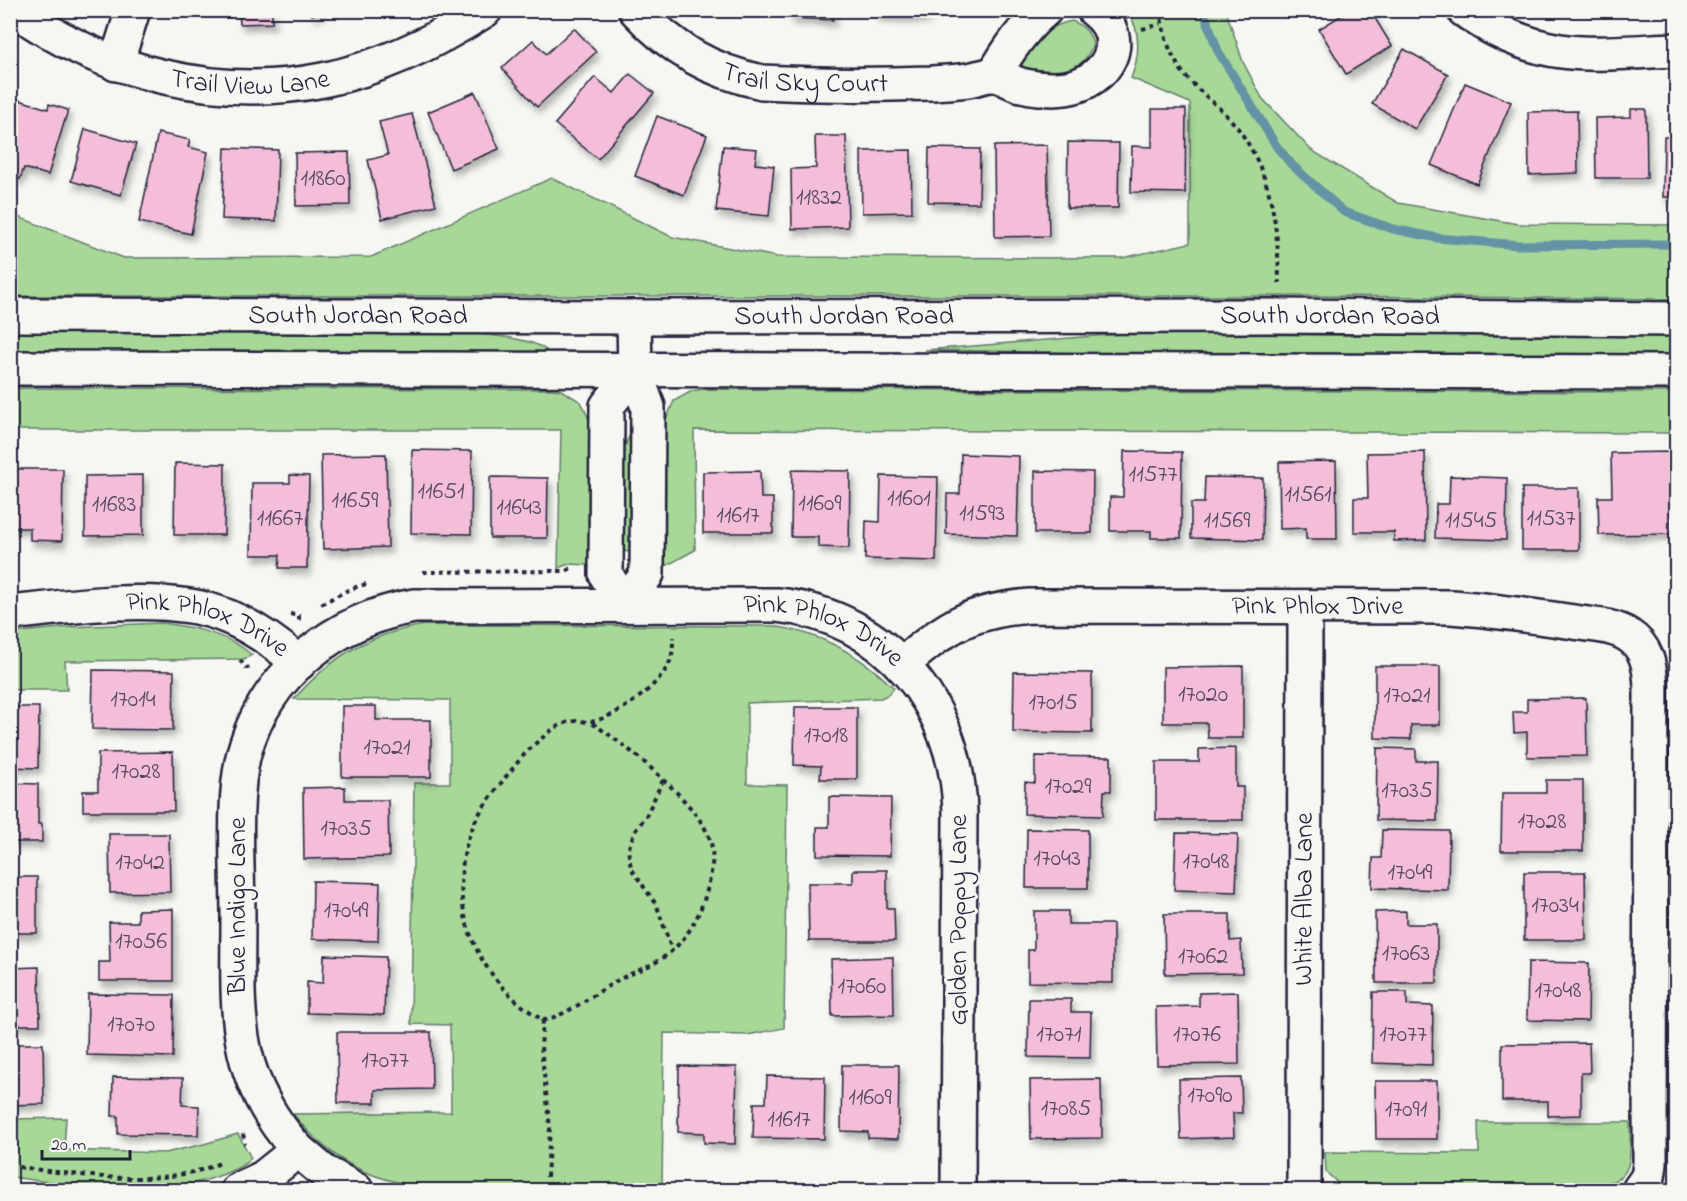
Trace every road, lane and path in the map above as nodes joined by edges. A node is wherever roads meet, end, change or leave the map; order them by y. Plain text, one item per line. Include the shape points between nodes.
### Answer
1 (16, 10) edge
2 (133, 10) edge
3 (485, 10) edge
4 (636, 10) edge
5 (1045, 10) edge
6 (1095, 10) edge
7 (1160, 10) edge
8 (1464, 10) edge
9 (1161, 24) junction
10 (1133, 31) dead end
11 (1677, 50) edge
12 (116, 64) junction
13 (994, 75) junction
14 (1279, 283) dead end
15 (10, 315) edge
16 (634, 317) junction
17 (1677, 319) edge
18 (10, 368) edge
19 (634, 371) junction
20 (1677, 372) edge
21 (625, 605) junction
22 (1305, 607) junction
23 (10, 613) edge
24 (661, 637) dead end
25 (673, 637) junction
26 (684, 637) dead end
27 (239, 658) dead end
28 (299, 663) junction
29 (258, 665) dead end
30 (902, 665) junction
31 (590, 722) junction
32 (663, 780) junction
33 (1664, 807) edge
34 (672, 951) junction
35 (543, 1020) junction
36 (255, 1146) dead end
37 (243, 1149) dead end
38 (298, 1150) junction
39 (228, 1159) dead end
40 (10, 1166) edge
41 (547, 1177) dead end
42 (238, 1191) edge
43 (356, 1191) edge
44 (958, 1191) edge
45 (1304, 1191) edge
46 (1639, 1191) edge

1 - 12 street, Trail View Lane via 84,52
2 - 12 street
3 - 12 street, Trail View Lane via 419,48 323,80 271,86 211,84
4 - 13 street, Trail Sky Court via 671,44 689,55 739,77 762,82 928,83
5 - 13 street via 1009,49
6 - 13 street, Trail Sky Court via 1109,25 1113,49 1099,74 1065,88 1020,85
7 - 9 path
8 - 11 street via 1486,27 1512,38 1562,51
9 - 10 path
9 - 14 path via 1170,51 1185,75 1231,120 1251,148 1269,190 1277,225
15 - 16 street, South Jordan Road
16 - 17 street, South Jordan Road
16 - 19 street
18 - 19 street, South Jordan Road
19 - 20 street, South Jordan Road
19 - 21 street via 648,407 647,574
21 - 28 street, Pink Phlox Drive via 407,607 346,628
21 - 30 street, Pink Phlox Drive via 766,604 798,608 852,627
22 - 30 street, Pink Phlox Drive via 1011,608 977,615 948,628
22 - 33 street, Pink Phlox Drive via 1500,611 1648,636 1646,656
22 - 45 street, White Alba Lane
23 - 28 street, Pink Phlox Drive via 81,605 191,606 248,627
24 - 25 path
25 - 26 path
25 - 31 path via 671,657 656,682 624,708
27 - 29 path via 246,668
28 - 38 street, Blue Indigo Lane via 276,689 256,722 244,753 238,804 238,1002 243,1046 266,1109
30 - 44 street, Golden Poppy Lane via 941,723 953,756 960,794
31 - 32 path via 629,749
31 - 35 path via 573,721 558,726 522,756 478,816 465,856 462,899 475,949 500,984
32 - 34 path via 646,816 634,831 628,850 631,868 657,906
32 - 34 path via 700,821 712,850 710,882 699,915
33 - 46 street via 1650,1164 1648,1177
34 - 35 path via 558,1016
35 - 41 path via 541,1047 550,1128
36 - 37 path via 246,1144
38 - 42 street via 263,1178
38 - 43 street, Blue Indigo Lane
39 - 40 path via 201,1170 167,1176 98,1175

